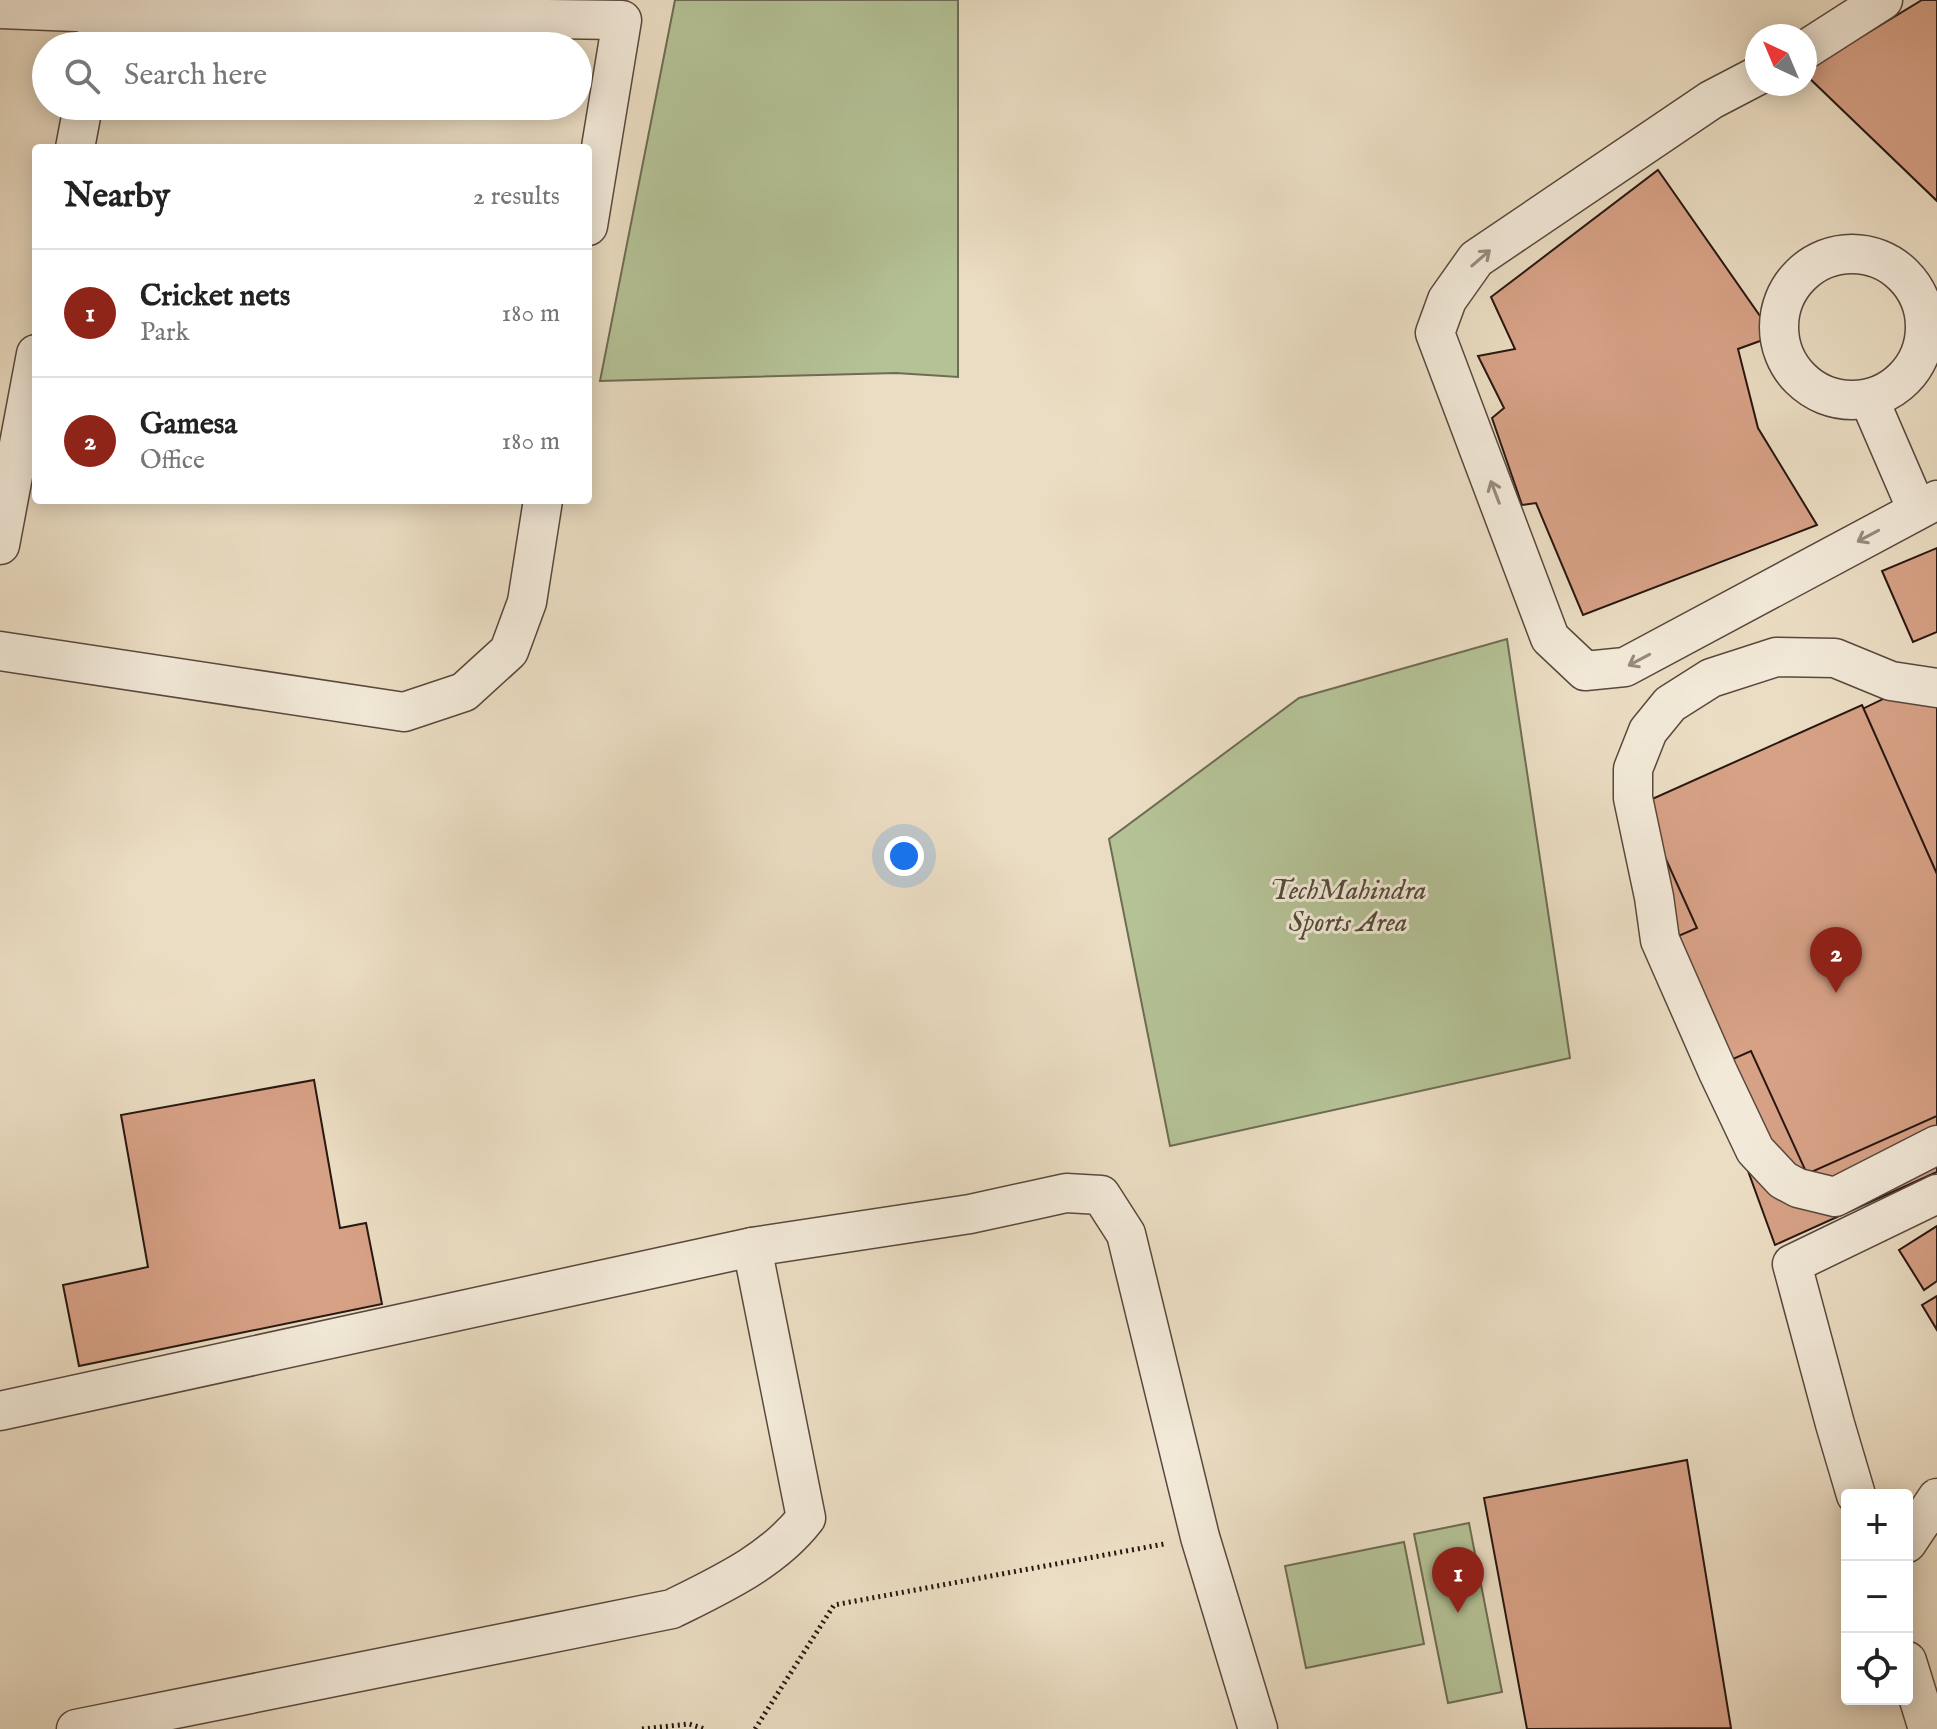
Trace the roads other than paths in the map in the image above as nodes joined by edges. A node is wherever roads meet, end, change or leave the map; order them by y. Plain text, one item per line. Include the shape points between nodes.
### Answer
1 (1883, 0) edge
2 (0, 9) edge
3 (98, 30) edge
4 (1817, 42) edge
5 (1745, 82) edge
6 (80, 120) edge
7 (76, 144) edge
8 (592, 202) edge
9 (1923, 276) edge
10 (32, 375) edge
11 (1869, 399) junction
12 (542, 504) edge
13 (1927, 505) edge
14 (0, 545) edge
15 (0, 651) edge
16 (1937, 688) edge
17 (1937, 1145) edge
18 (1937, 1194) edge
19 (752, 1247) junction
20 (0, 1411) edge
21 (1854, 1489) edge
22 (1937, 1498) edge
23 (1913, 1534) edge
24 (1913, 1680) edge
25 (76, 1729) edge
26 (1258, 1729) edge
27 (1928, 1729) edge

1 - 4 lane
2 - 3 lane
3 - 8 lane via 622,20
13 -> 5 lane via 1625,667 1585,671 1550,638 1435,333 1447,300 1476,259
6 - 7 lane
9 - 11 lane via 1922,350 1910,372
9 - 11 lane via 1861,254 1833,256 1807,268 1788,290 1779,317 1781,346 1793,371 1814,390 1841,400
10 - 14 lane
11 - 13 lane
12 - 15 lane via 527,602 509,651 464,692 404,712
16 - 17 lane via 1891,681 1835,658 1776,657 1711,678 1670,704 1648,731 1633,769 1633,798 1660,940 1755,1150 1783,1180 1835,1197
18 - 21 lane via 1792,1264
19 - 20 lane
19 - 25 lane via 806,1518 790,1539 672,1609
19 - 26 lane via 970,1214 1066,1193 1101,1195 1126,1234 1200,1537
22 - 23 lane
24 - 27 lane

